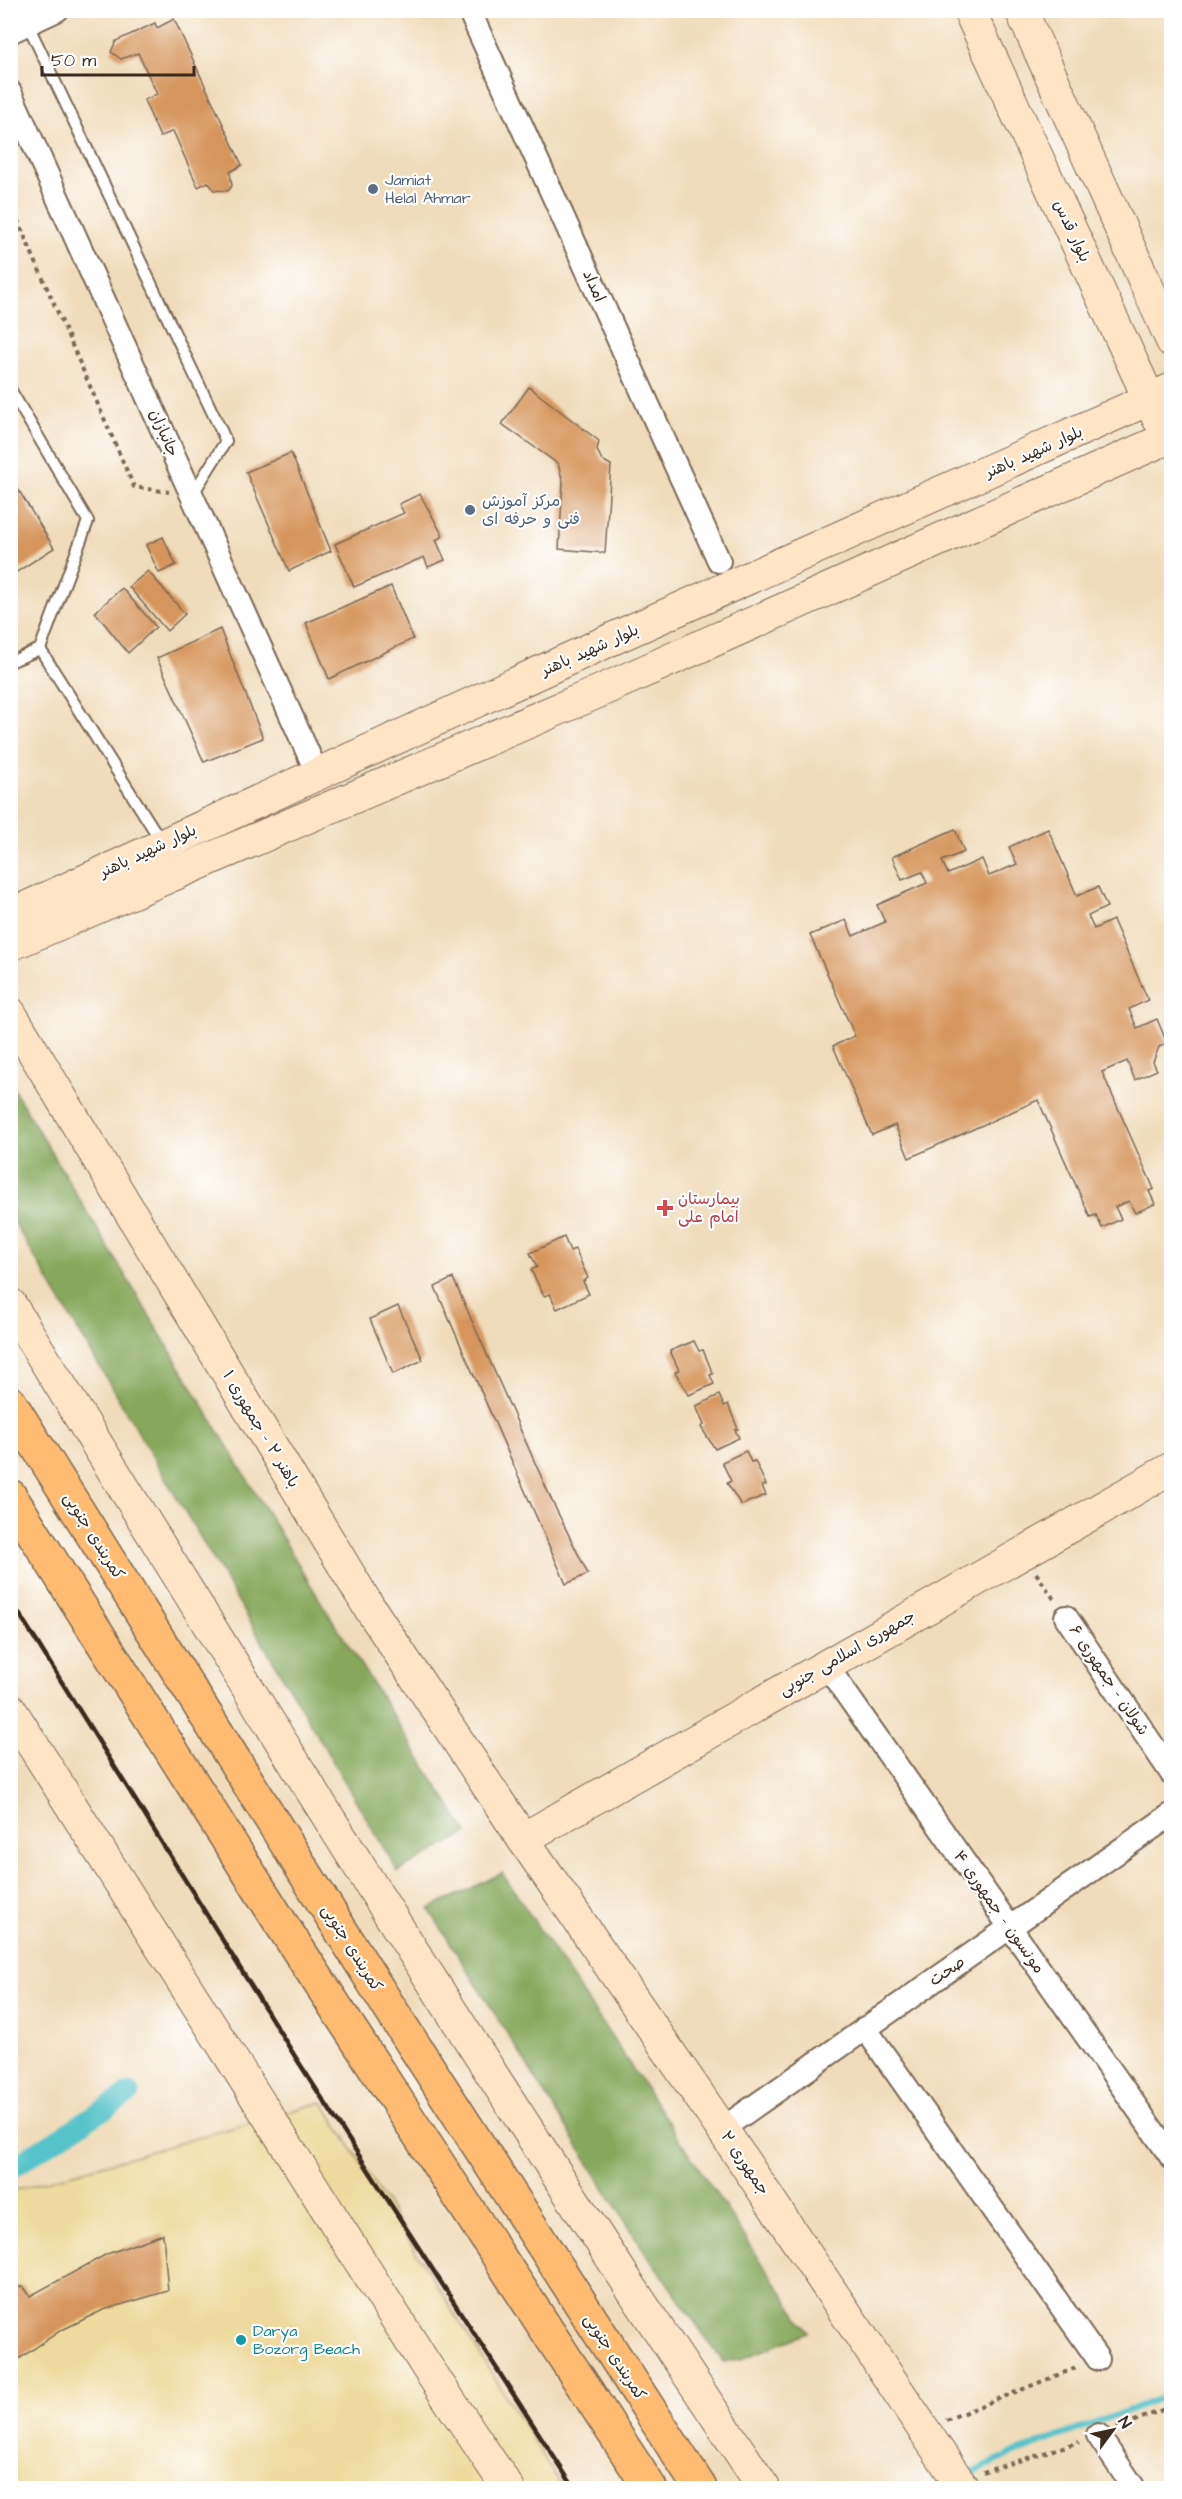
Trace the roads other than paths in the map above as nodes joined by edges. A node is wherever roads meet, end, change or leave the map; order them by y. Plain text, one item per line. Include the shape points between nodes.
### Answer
1 (57, 10) edge
2 (469, 10) edge
3 (969, 10) edge
4 (1021, 10) edge
5 (20, 22) edge
6 (10, 92) edge
7 (1172, 341) edge
8 (10, 389) edge
9 (1161, 394) edge
10 (1170, 443) edge
11 (192, 495) junction
12 (719, 561) dead end
13 (40, 649) junction
14 (10, 662) edge
15 (317, 773) junction
16 (163, 844) junction
17 (10, 915) edge
18 (10, 945) edge
19 (10, 1012) edge
20 (10, 1304) edge
21 (10, 1403) edge
22 (1172, 1468) edge
23 (10, 1496) edge
24 (1066, 1617) road end
25 (826, 1665) junction
26 (10, 1709) edge
27 (1172, 1774) edge
28 (1172, 1814) edge
29 (523, 1839) junction
30 (1010, 1927) junction
31 (865, 2028) junction
32 (722, 2129) junction
33 (1172, 2158) edge
34 (1098, 2359) road end
35 (1098, 2435) road end
36 (960, 2484) edge
37 (508, 2488) edge
38 (650, 2488) edge
39 (700, 2488) edge
40 (764, 2488) edge
41 (1134, 2488) edge

1 - 5 street
2 - 12 street, امداد
3 - 9 main road, بلوار قدس
4 - 7 main road
5 - 11 lane via 226,441
6 - 11 street, جانبازان
8 - 13 lane via 88,520
9 - 10 main road, بلوار قدس
9 - 15 main road, بلوار شهید باهنر
10 - 18 main road, بلوار شهید باهنر
11 - 15 street, جانبازان
13 - 14 lane
13 - 16 lane
15 - 16 main road, بلوار شهید باهنر
16 - 17 main road, بلوار شهید باهنر
19 - 29 main road, باهنر ۲ - جمهوری ۱ via 367,1604
20 - 40 main road via 454,2015
21 - 39 highway, کمربندی جنوبی via 389,2007
22 - 25 main road, جمهوری اسلامی جنوبی
23 - 38 highway via 282,1924
24 - 27 street, شولان - جمهوری ۶
25 - 29 main road, جمهوری اسلامی جنوبی
25 - 30 street, مونسون - جمهوری ۴
26 - 37 main road via 420,2357
28 - 30 street, صحت
29 - 32 main road, جمهوری ۲
30 - 31 street, صحت
30 - 33 street, مونسون - جمهوری ۴
31 - 32 street, صحت
31 - 34 street
32 - 36 main road, جمهوری ۲
35 - 41 street

